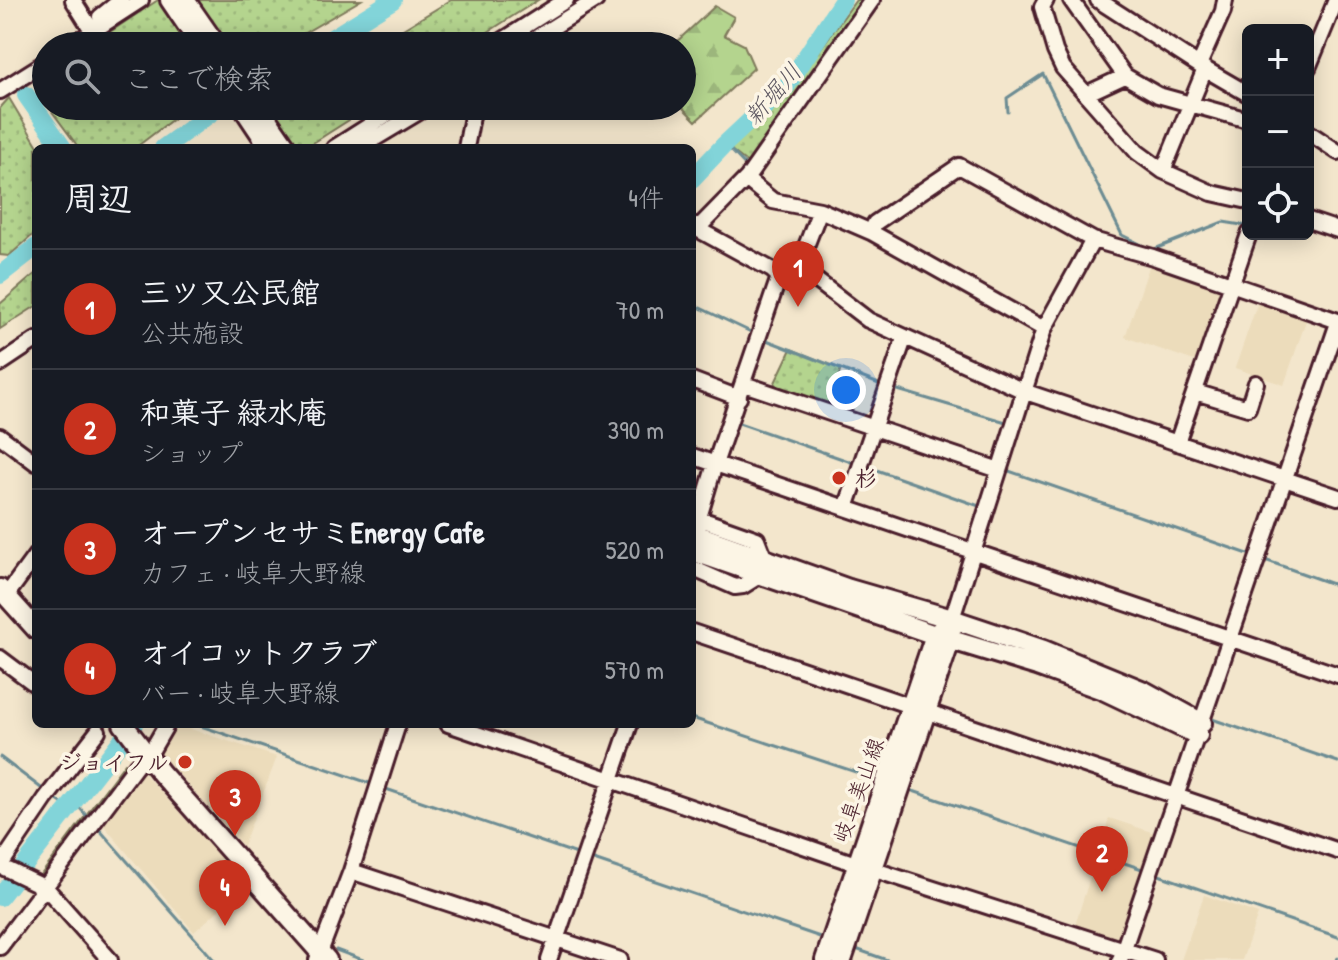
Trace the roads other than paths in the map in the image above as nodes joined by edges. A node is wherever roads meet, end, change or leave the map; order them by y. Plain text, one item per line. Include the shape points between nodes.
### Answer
1 (73, 0) edge
2 (121, 0) edge
3 (141, 0) edge
4 (170, 0) edge
5 (185, 0) edge
6 (566, 0) edge
7 (596, 0) edge
8 (872, 0) edge
9 (1046, 0) edge
10 (1071, 0) edge
11 (1098, 0) edge
12 (1225, 0) edge
13 (1336, 0) edge
14 (93, 32) junction
15 (192, 32) edge
16 (207, 32) edge
17 (516, 32) edge
18 (545, 32) edge
19 (1314, 53) edge
20 (1202, 67) junction
21 (32, 71) edge
22 (1125, 76) junction
23 (1242, 90) edge
24 (0, 91) edge
25 (1086, 94) junction
26 (1191, 102) junction
27 (1242, 118) edge
28 (251, 120) edge
29 (268, 120) edge
30 (378, 120) edge
31 (406, 120) edge
32 (471, 120) edge
33 (1314, 136) edge
34 (267, 144) edge
35 (284, 144) edge
36 (340, 144) edge
37 (366, 144) edge
38 (467, 144) edge
39 (1338, 152) edge
40 (1163, 171) junction
41 (746, 179) junction
42 (1242, 200) edge
43 (820, 210) junction
44 (1314, 222) edge
45 (696, 226) edge
46 (696, 228) edge
47 (1338, 230) edge
48 (871, 232) junction
49 (1093, 240) junction
50 (1247, 240) edge
51 (795, 264) junction
52 (779, 277) junction
53 (1231, 284) junction
54 (1338, 322) edge
55 (1044, 329) junction
56 (904, 339) junction
57 (32, 343) edge
58 (0, 364) edge
59 (696, 382) edge
60 (1256, 383) dead end
61 (744, 384) junction
62 (1026, 392) junction
63 (1195, 392) junction
64 (739, 398) junction
65 (873, 427) junction
66 (0, 436) edge
67 (1177, 443) junction
68 (696, 457) edge
69 (32, 460) edge
70 (715, 464) junction
71 (999, 470) junction
72 (1284, 479) junction
73 (1338, 497) edge
74 (846, 508) junction
75 (696, 526) edge
76 (696, 533) edge
77 (972, 551) junction
78 (32, 560) edge
79 (762, 569) junction
80 (696, 570) edge
81 (2, 595) edge
82 (952, 619) junction
83 (32, 625) edge
84 (696, 633) edge
85 (32, 635) edge
86 (943, 638) junction
87 (1231, 639) junction
88 (0, 658) edge
89 (1338, 675) edge
90 (32, 682) edge
91 (919, 710) junction
92 (99, 728) edge
93 (104, 728) edge
94 (126, 728) edge
95 (164, 728) edge
96 (397, 728) edge
97 (459, 728) edge
98 (629, 728) edge
99 (1200, 729) junction
100 (145, 755) junction
101 (612, 782) junction
102 (1177, 798) junction
103 (1338, 851) edge
104 (2, 867) edge
105 (865, 867) junction
106 (351, 871) junction
107 (42, 886) junction
108 (556, 938) junction
109 (0, 947) edge
110 (1122, 955) edge
111 (321, 958) edge
112 (110, 960) edge
113 (549, 960) edge
114 (620, 960) edge
115 (825, 960) edge
116 (842, 960) edge
117 (1155, 960) edge

1 - 14 street
2 - 14 street via 99,19
3 - 14 street
4 - 15 main road
5 - 16 main road
6 - 17 street
7 - 18 street
8 - 41 street
9 - 25 street via 1042,7 1055,51
10 - 22 street
11 - 20 street
12 - 20 street
13 - 19 street
20 - 23 street
20 - 26 street
21 - 24 street
22 - 25 street
22 - 26 street via 1158,95
25 - 40 street via 1137,152
26 - 27 street
26 - 40 street
28 - 34 main road
29 - 35 main road
30 - 36 street
31 - 37 street
32 - 38 street
33 - 39 street
40 - 42 street
41 - 43 street via 773,201
41 - 45 street
43 - 48 street
43 - 51 street
44 - 47 street
46 - 52 street
48 - 49 street via 875,223 959,166
48 - 55 street
49 - 53 street
49 - 55 street
50 - 53 street
51 - 52 street
51 - 56 street via 858,313
52 - 61 street
53 - 54 street
53 - 63 street
54 - 72 street
55 - 62 street
56 - 62 street
56 - 65 street
57 - 58 street
59 - 64 street
60 - 63 street via 1248,408
61 - 64 street
61 - 65 street
62 - 67 street
62 - 71 street
63 - 67 street
64 - 70 street
65 - 71 street
65 - 74 street
66 - 69 street
67 - 72 street
68 - 70 street
70 - 74 street
70 - 75 street
71 - 77 street
72 - 73 street
72 - 87 street
74 - 77 street
76 - 79 main road
77 - 82 street
77 - 87 street
78 - 81 street
79 - 80 street via 735,587
79 - 82 main road
79 - 86 main road
81 - 83 main road
81 - 85 main road
82 - 86 main road, 岐阜美山線
82 - 99 main road via 1144,691
84 - 91 street
86 - 91 main road, 岐阜美山線
86 - 99 main road via 1037,666
87 - 89 street
87 - 99 street
88 - 90 street
91 - 102 street
91 - 105 main road, 岐阜美山線
92 - 104 street
93 - 100 main road
94 - 100 main road
95 - 100 street
96 - 106 street
97 - 101 street
98 - 101 street
99 - 102 street
100 - 107 street
100 - 111 main road
101 - 105 street
101 - 108 street
102 - 103 street
102 - 110 street
104 - 107 street
105 - 110 street
105 - 115 main road, 岐阜美山線
105 - 116 main road, 岐阜美山線
106 - 108 street
106 - 111 street
107 - 109 street
107 - 112 street
108 - 113 street
108 - 114 street
110 - 117 street

